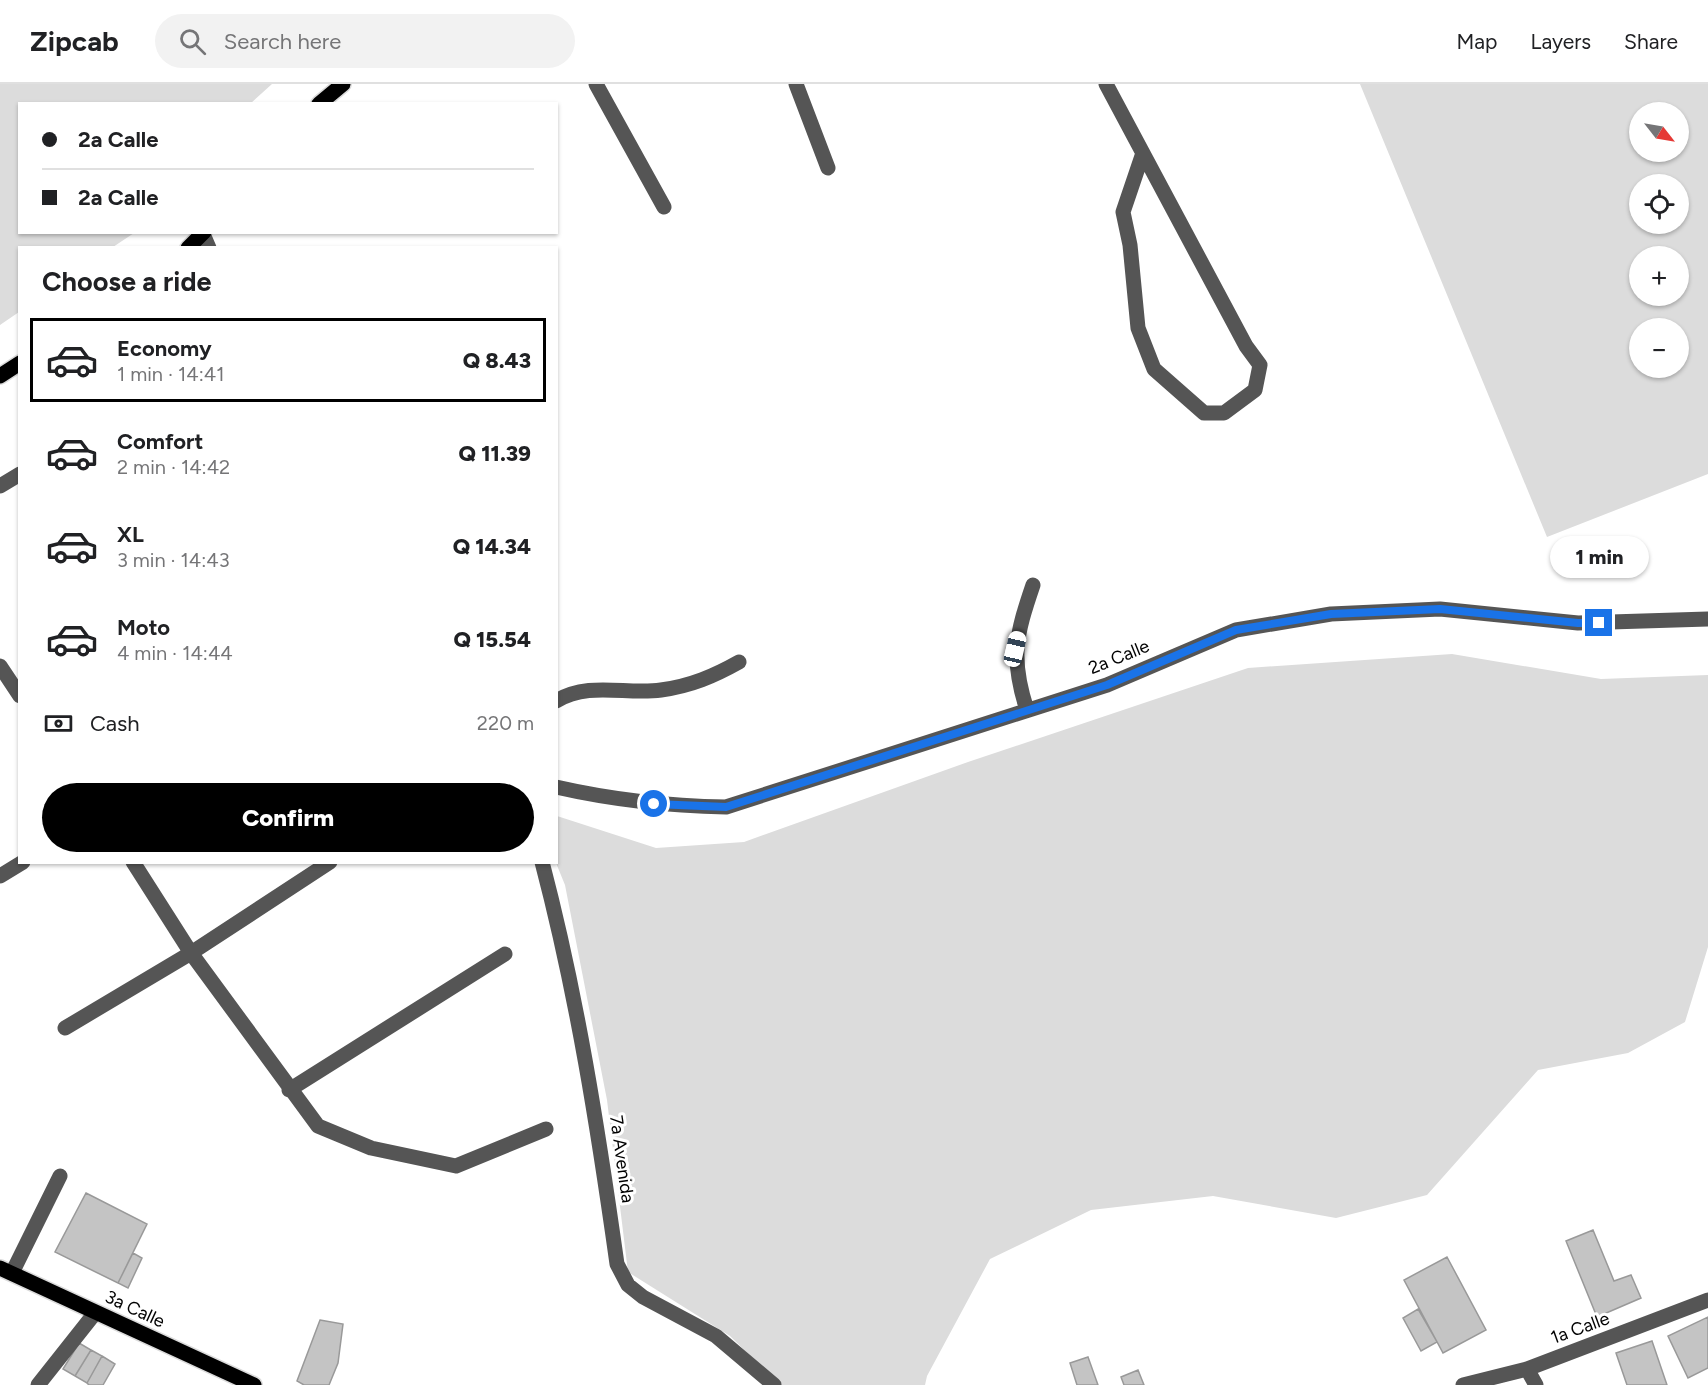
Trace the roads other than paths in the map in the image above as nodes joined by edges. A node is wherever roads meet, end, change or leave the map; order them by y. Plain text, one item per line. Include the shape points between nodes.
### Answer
1 (343, 84) edge
2 (597, 84) edge
3 (796, 84) edge
4 (1106, 84) edge
5 (321, 102) edge
6 (1143, 153) junction
7 (828, 168) dead end
8 (664, 207) dead end
9 (205, 238) edge
10 (191, 246) edge
11 (18, 364) edge
12 (0, 376) edge
13 (18, 475) edge
14 (0, 486) edge
15 (1032, 585) dead end
16 (1708, 619) edge
17 (740, 662) dead end
18 (0, 666) edge
19 (10, 682) edge
20 (558, 700) edge
21 (1027, 710) junction
22 (558, 787) edge
23 (20, 864) edge
24 (134, 864) edge
25 (327, 864) edge
26 (543, 864) edge
27 (0, 876) edge
28 (191, 953) junction
29 (505, 954) dead end
30 (65, 1028) dead end
31 (289, 1090) junction
32 (546, 1129) dead end
33 (60, 1176) dead end
34 (6, 1271) edge
35 (1708, 1300) edge
36 (95, 1312) junction
37 (1527, 1369) junction
38 (38, 1385) edge
39 (254, 1385) edge
40 (774, 1385) edge
41 (1463, 1385) edge
42 (1536, 1385) edge

1 - 5 main road
2 - 8 street
3 - 7 street
4 - 6 street
6 - 6 street via 1123,212 1138,328 1154,369 1204,413 1224,413 1255,390 1260,365 1246,346
9 - 10 main road
11 - 12 main road
13 - 14 street
15 - 21 street via 1015,649 1017,678
16 - 21 street, 2a Calle via 1578,623 1440,609 1331,614 1236,630 1107,685
17 - 20 street via 706,681 660,691 578,690
18 - 19 street
21 - 22 street, 2a Calle via 726,807 676,807 608,799
23 - 27 street
24 - 28 street
25 - 28 street
26 - 40 street, 7a Avenida via 592,1089 617,1264 628,1285 643,1298 716,1336
28 - 30 street
28 - 31 street
29 - 31 street
31 - 32 street via 318,1126 371,1148 456,1166
33 - 34 street
34 - 36 main road, 3a Calle
35 - 37 street, 1a Calle
36 - 38 street
36 - 39 main road, 3a Calle
37 - 41 street, 1a Calle
37 - 42 street

